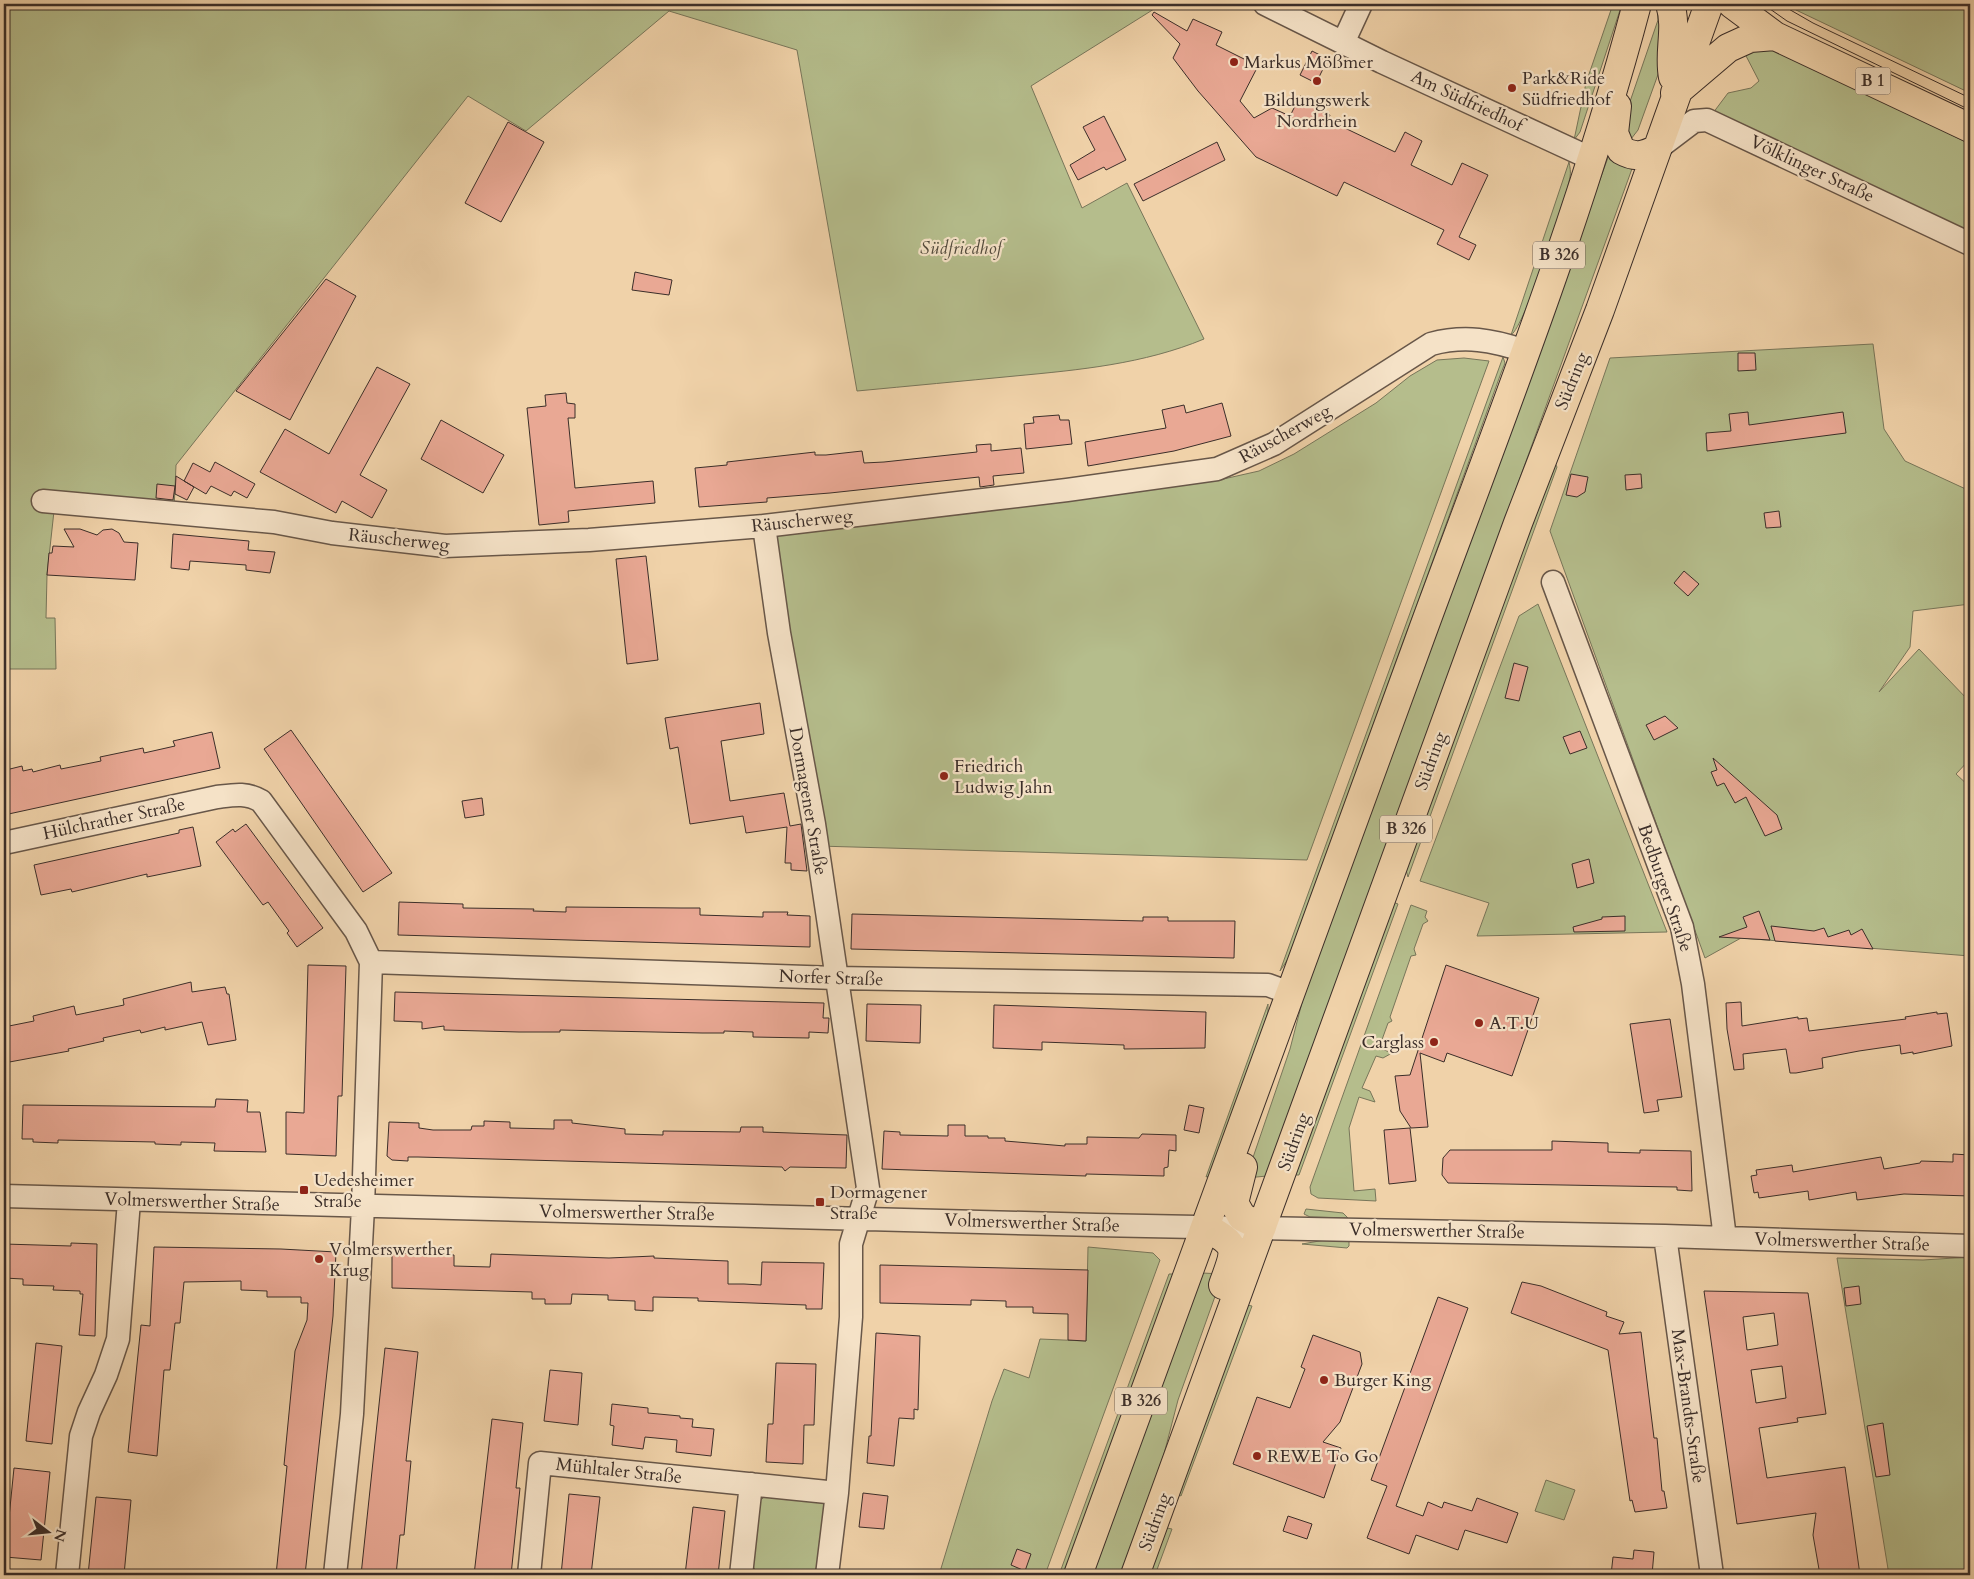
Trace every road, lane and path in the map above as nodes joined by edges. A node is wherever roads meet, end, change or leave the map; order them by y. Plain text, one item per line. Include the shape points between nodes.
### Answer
1 (1265, 4) edge
2 (1361, 4) edge
3 (1637, 4) edge
4 (1670, 4) edge
5 (1709, 4) edge
6 (1732, 4) edge
7 (1776, 36) junction
8 (1343, 43) junction
9 (1617, 80) junction
10 (1675, 93) junction
11 (1970, 128) edge
12 (1657, 149) junction
13 (1592, 158) junction
14 (1970, 244) edge
15 (1525, 351) junction
16 (43, 501) dead end
17 (764, 526) junction
18 (1553, 582) dead end
19 (4, 843) edge
20 (371, 962) junction
21 (836, 978) junction
22 (1290, 993) junction
23 (1241, 1131) junction
24 (4, 1196) edge
25 (129, 1201) junction
26 (363, 1207) junction
27 (859, 1218) junction
28 (1262, 1227) junction
29 (1205, 1228) junction
30 (1665, 1236) junction
31 (1725, 1238) junction
32 (1970, 1246) edge
33 (1220, 1339) junction
34 (750, 1484) junction
35 (838, 1493) junction
36 (67, 1575) edge
37 (335, 1575) edge
38 (528, 1575) edge
39 (741, 1575) edge
40 (827, 1575) edge
41 (1078, 1575) edge
42 (1135, 1575) edge
43 (1712, 1575) edge

1 - 8 street, Am Südfriedhof
2 - 8 street
3 - 9 main road, B 326
4 - 10 main road via 1674,28 1670,65
5 - 10 main road, Südring
6 - 7 main road, B 1
7 - 10 main road, B 1 via 1750,38 1728,48
7 - 11 main road, B 1
8 - 13 street, Am Südfriedhof
9 - 12 main road via 1614,133 1621,150 1632,156 1642,156
9 - 13 main road, B 326
10 - 12 main road, Südring
12 - 14 street, Völklinger Straße via 1694,121 1707,120
12 - 28 main road, Südring / B 326
13 - 15 main road, B 326
15 - 17 street, Räuscherweg via 1482,339 1431,344 1274,444 1217,469
15 - 22 main road, B 326
16 - 17 street, Räuscherweg via 274,522 445,546 589,540
17 - 21 street, Dormagener Straße
18 - 31 street, Bedburger Straße via 1682,927 1693,984
19 - 20 street, Hülchrather Straße via 243,794 261,801 356,931
20 - 21 street, Norfer Straße
20 - 26 street
21 - 22 street, Norfer Straße via 1268,985
21 - 27 street, Dormagener Straße via 868,1188
22 - 23 main road, B 326
23 - 28 main road via 1246,1156 1234,1203 1242,1217
23 - 29 main road, B 326
24 - 25 street, Volmerswerther Straße
25 - 26 street, Volmerswerther Straße
25 - 36 street via 118,1340 82,1436
26 - 27 street, Volmerswerther Straße
26 - 37 street via 352,1414
27 - 29 street, Volmerswerther Straße
27 - 35 street, Dormagener Straße via 851,1244 851,1317
28 - 29 street, Volmerswerther Straße
28 - 30 street, Volmerswerther Straße
28 - 33 main road, Südring / B 326
29 - 33 main road via 1224,1238 1232,1247 1231,1263 1214,1308
29 - 41 main road, B 326
30 - 31 street, Volmerswerther Straße
30 - 43 street, Max-Brandts-Straße
31 - 32 street, Volmerswerther Straße
33 - 42 main road, Südring / B 326
34 - 35 street
34 - 38 street, Mühltaler Straße via 540,1463
34 - 39 street
35 - 40 street, Dormagener Straße

